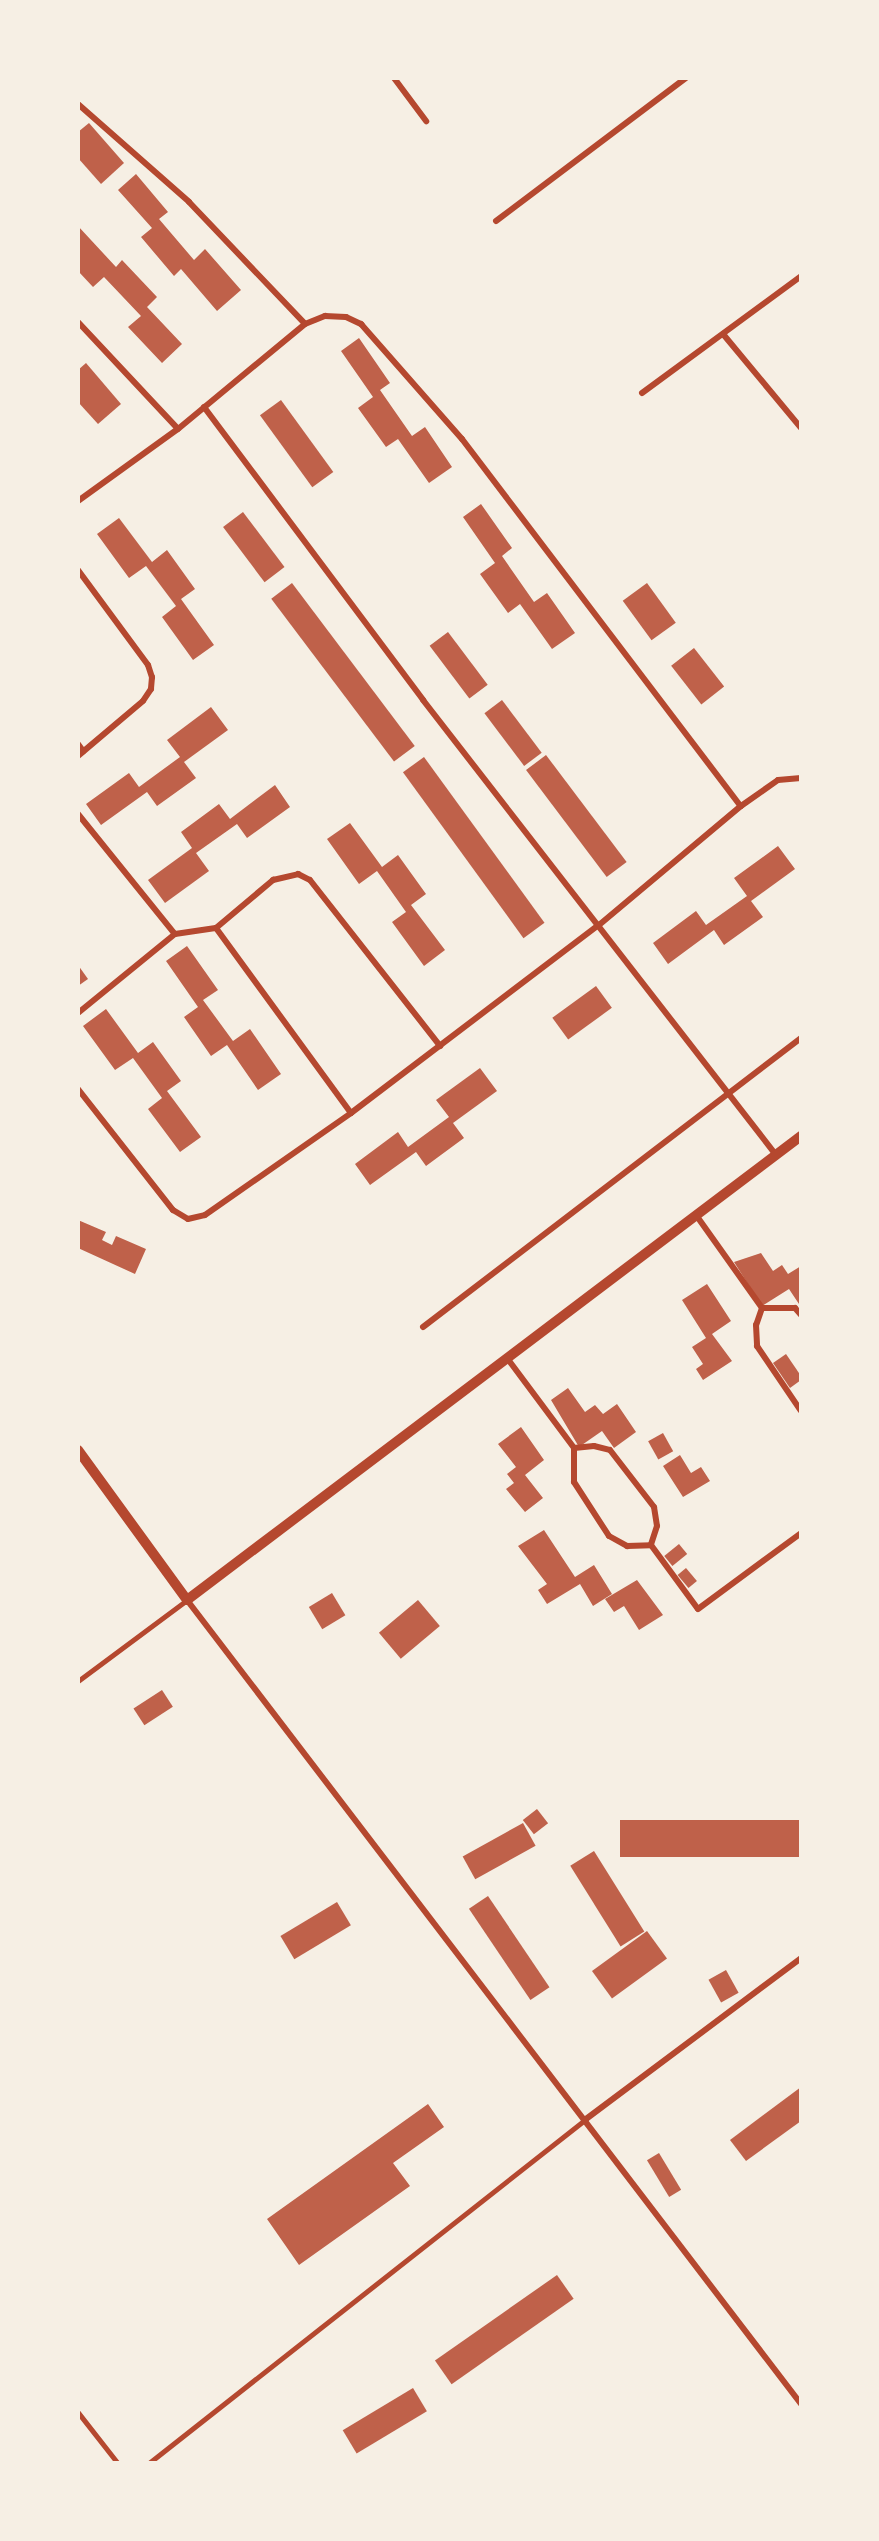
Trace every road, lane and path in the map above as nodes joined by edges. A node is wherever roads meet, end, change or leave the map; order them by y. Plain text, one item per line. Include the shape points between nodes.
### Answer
1 (394, 78) edge
2 (686, 78) edge
3 (78, 104) edge
4 (426, 121) dead end
5 (496, 221) dead end
6 (801, 276) edge
7 (78, 322) edge
8 (305, 324) junction
9 (723, 334) junction
10 (642, 393) dead end
11 (204, 407) junction
12 (801, 428) edge
13 (178, 429) junction
14 (78, 501) edge
15 (78, 570) edge
16 (78, 744) edge
17 (81, 754) edge
18 (801, 778) edge
19 (741, 806) junction
20 (78, 814) edge
21 (599, 925) junction
22 (216, 928) junction
23 (175, 934) junction
24 (78, 1013) edge
25 (801, 1038) edge
26 (440, 1046) junction
27 (78, 1089) edge
28 (729, 1095) junction
29 (351, 1113) junction
30 (801, 1136) edge
31 (776, 1155) junction
32 (696, 1215) junction
33 (762, 1308) junction
34 (801, 1315) edge
35 (423, 1327) dead end
36 (507, 1358) junction
37 (801, 1411) edge
38 (574, 1449) junction
39 (78, 1450) edge
40 (801, 1533) edge
41 (651, 1545) junction
42 (187, 1600) junction
43 (78, 1681) edge
44 (801, 1958) edge
45 (586, 2119) junction
46 (801, 2404) edge
47 (78, 2412) edge
48 (118, 2463) edge
49 (149, 2463) edge

1 - 4 street
2 - 5 street
3 - 8 street via 189,202
6 - 9 street
7 - 13 street
8 - 11 street
8 - 19 street via 325,316 346,317 380,341 462,439
9 - 10 street
9 - 12 street
11 - 13 street
11 - 21 street via 423,700
13 - 14 street
15 - 17 street via 153,677 143,701
16 - 17 street
18 - 19 street via 778,780
19 - 21 street
20 - 23 street
21 - 26 street
21 - 28 street
22 - 23 street
22 - 26 street via 273,880 298,874 310,880
22 - 29 street
23 - 24 street
25 - 28 street
26 - 29 street
27 - 29 street via 173,1210 188,1219 218,1207
28 - 31 street
28 - 35 street
30 - 31 street
31 - 32 street
32 - 33 street
32 - 36 street
33 - 34 street via 795,1308
33 - 37 street via 756,1325 757,1346
36 - 38 street
36 - 42 street
38 - 41 street via 574,1482 609,1536 627,1546
38 - 41 street via 594,1446 610,1450 654,1507 657,1527
39 - 42 street
40 - 41 street via 698,1610
42 - 43 lane
42 - 45 street
44 - 45 street
45 - 46 street
45 - 49 lane
47 - 48 lane

